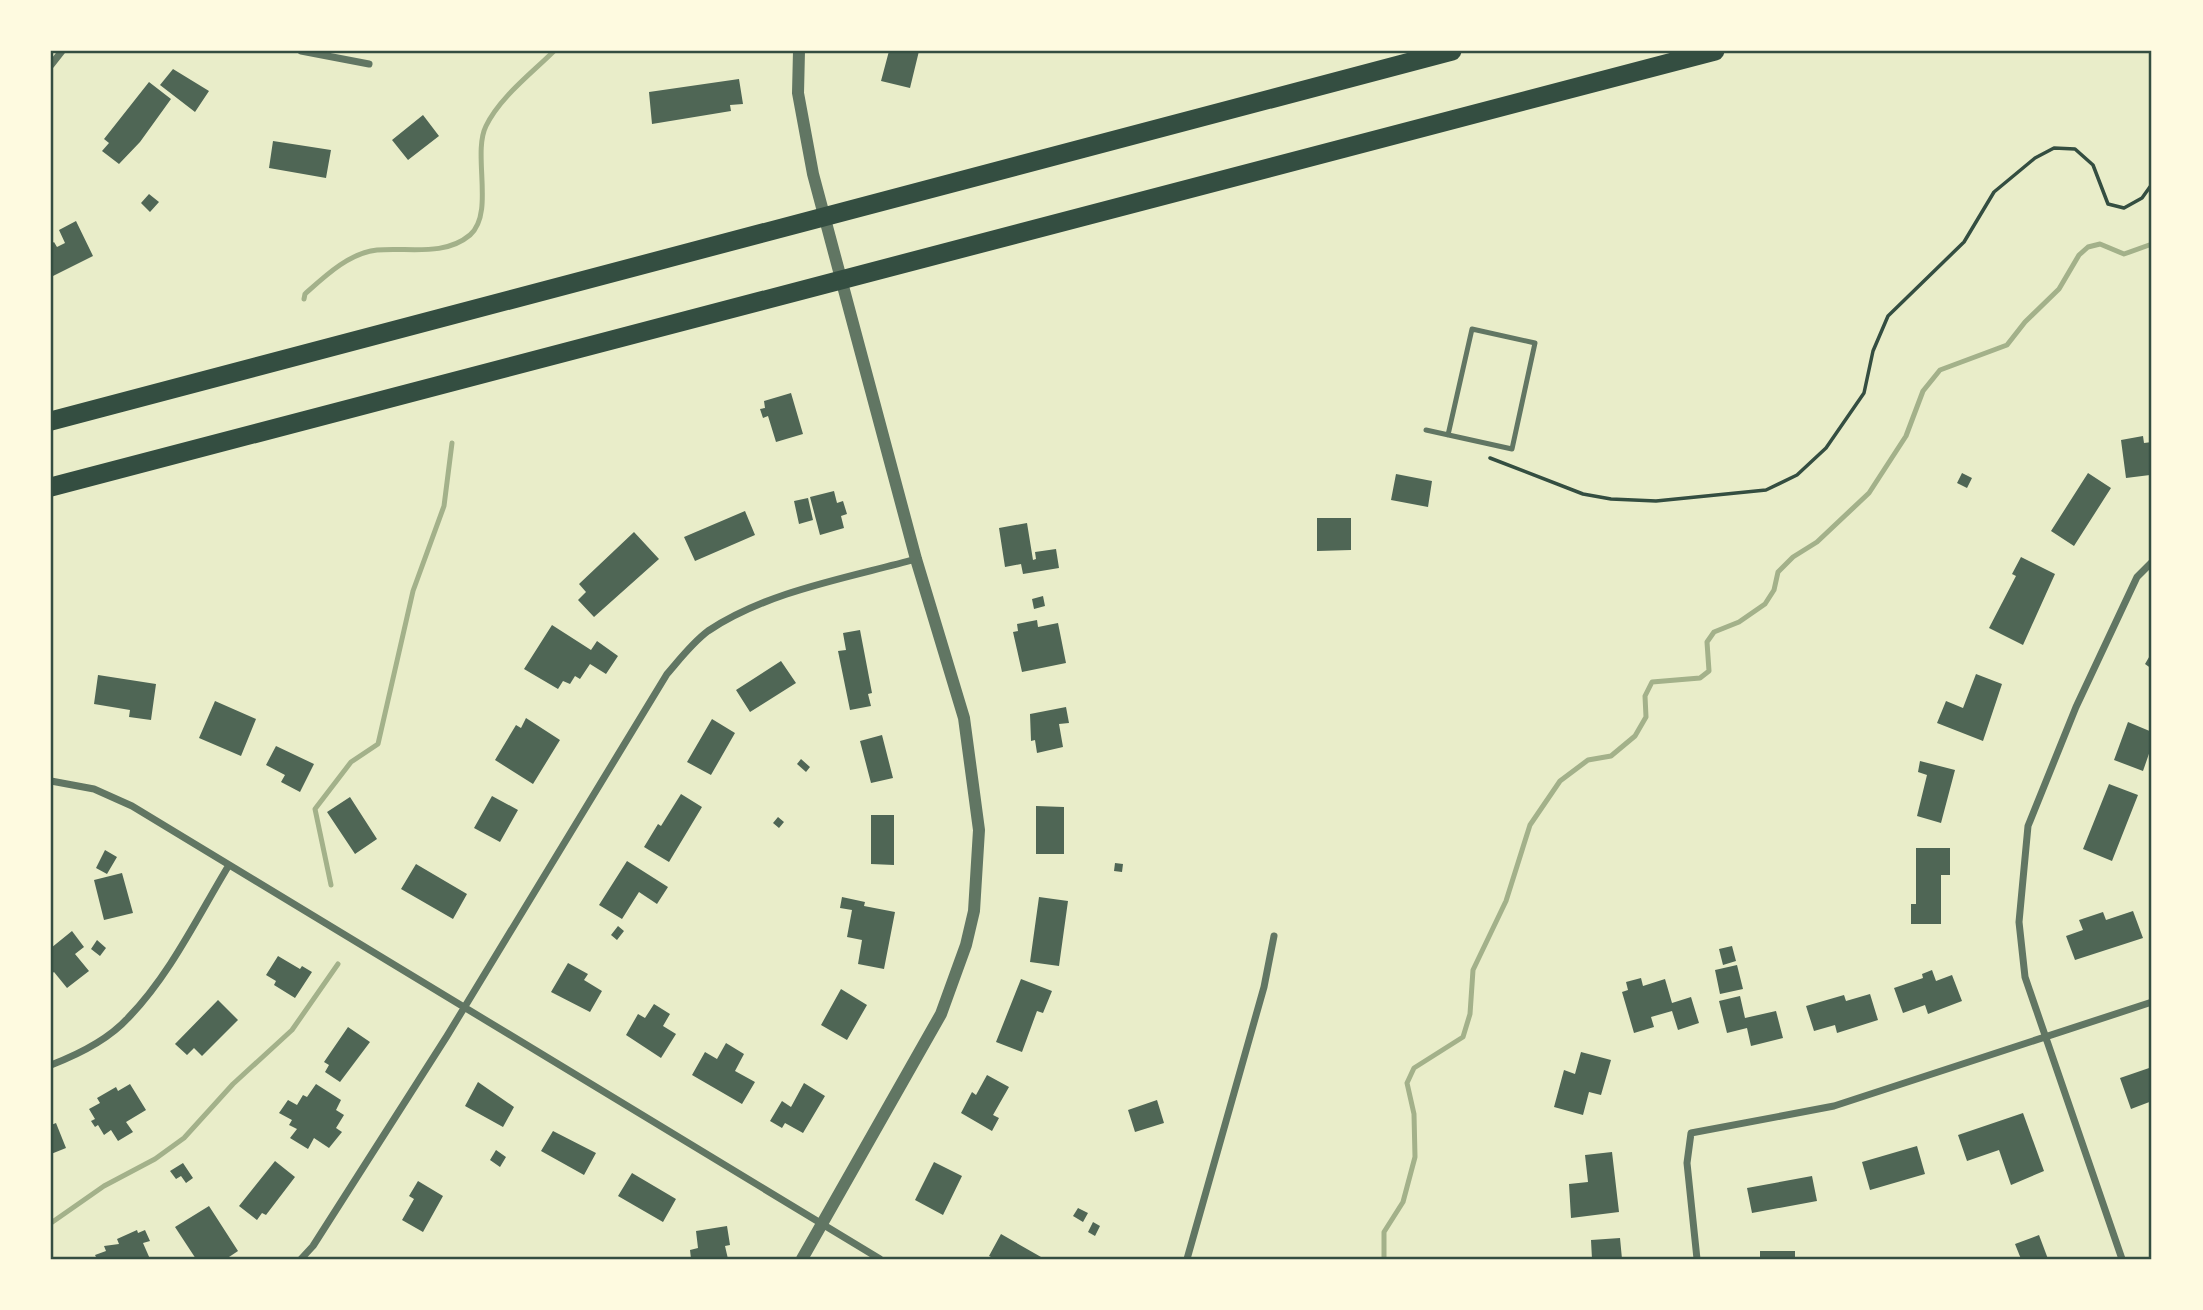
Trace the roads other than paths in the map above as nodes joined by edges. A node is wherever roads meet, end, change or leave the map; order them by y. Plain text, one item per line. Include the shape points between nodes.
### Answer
1 (62, 51) edge
2 (301, 51) edge
3 (799, 51) edge
4 (1452, 51) edge
5 (1715, 51) edge
6 (369, 64) dead end
7 (51, 65) edge
8 (51, 421) edge
9 (1426, 430) dead end
10 (1448, 435) junction
11 (51, 487) edge
12 (916, 559) junction
13 (2152, 562) edge
14 (51, 781) edge
15 (229, 865) junction
16 (1274, 936) dead end
17 (2152, 1002) edge
18 (465, 1007) junction
19 (2046, 1037) junction
20 (51, 1065) edge
21 (822, 1224) junction
22 (301, 1259) edge
23 (802, 1259) edge
24 (880, 1259) edge
25 (1187, 1259) edge
26 (1697, 1259) edge
27 (2122, 1259) edge

1 - 7 street
2 - 6 street
3 - 12 street via 798,93 813,174
4 - 8 highway
5 - 11 highway
9 - 10 lane
10 - 10 lane via 1512,449 1535,343 1472,329
12 - 18 street via 750,608 691,646 667,674
12 - 21 street via 962,710 972,760 979,830 974,911 941,1014
13 - 19 street via 2137,577 2076,707 2028,826 2020,899 2021,948 2031,997
14 - 15 street via 116,798
15 - 18 street
15 - 20 street via 161,976 127,1019 95,1043
16 - 25 street via 1264,987
17 - 19 street
18 - 21 street
18 - 22 street
19 - 26 street via 1834,1106 1691,1133 1686,1163
19 - 27 street
21 - 23 street
21 - 24 street

